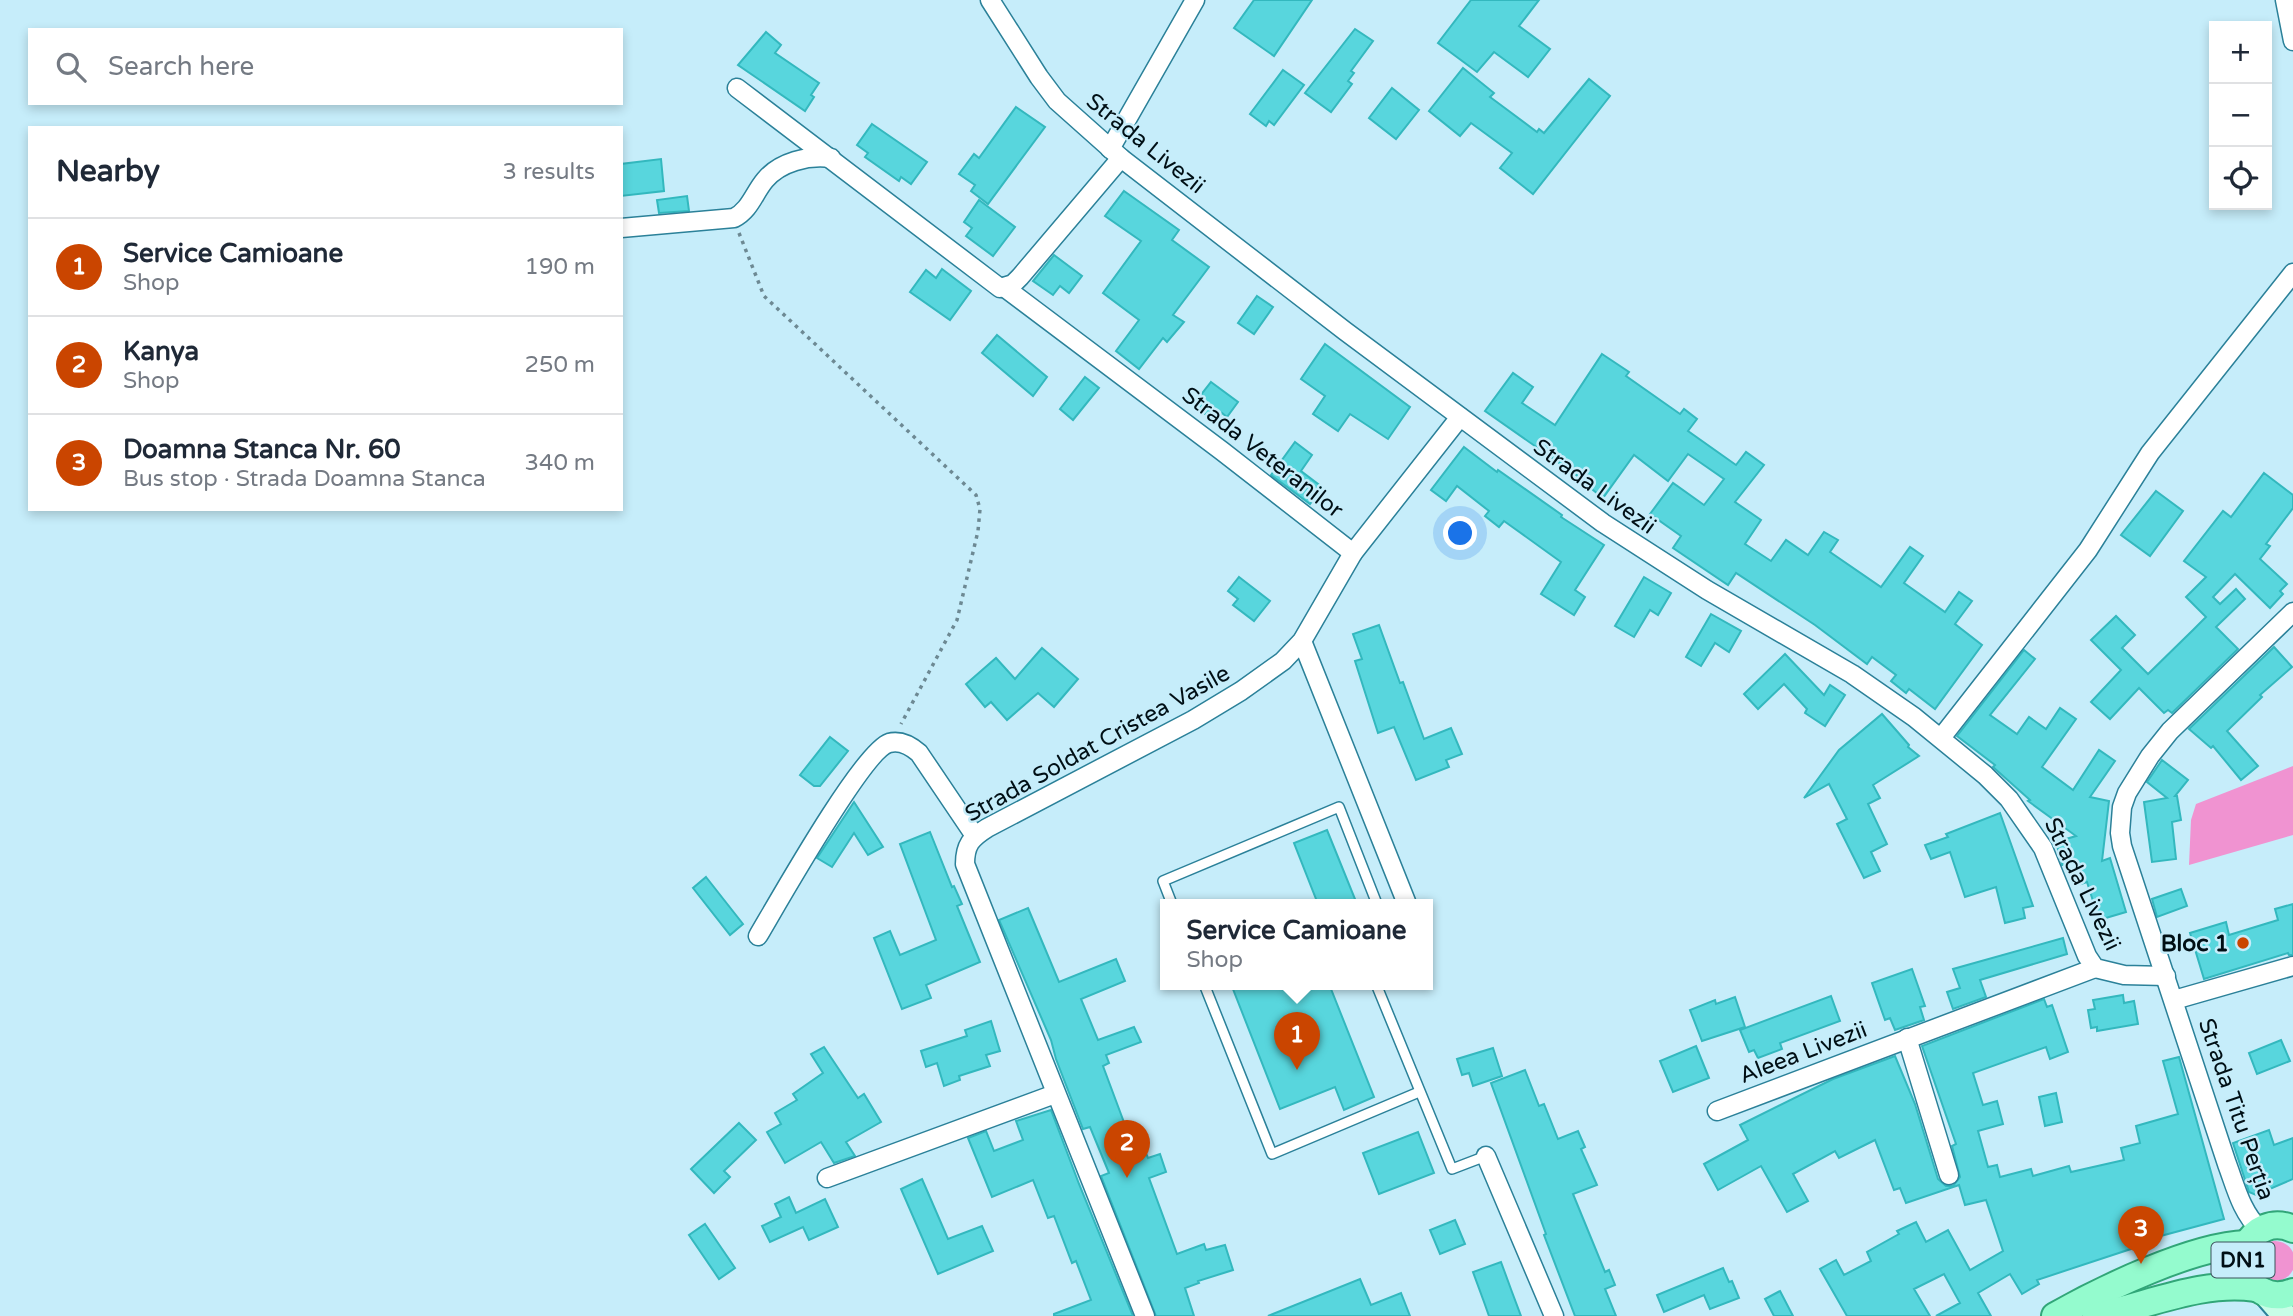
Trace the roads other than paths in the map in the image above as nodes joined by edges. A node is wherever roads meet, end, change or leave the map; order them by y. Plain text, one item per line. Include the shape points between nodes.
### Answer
1 (990, 0) edge
2 (1195, 0) edge
3 (2285, 0) edge
4 (2293, 41) edge
5 (737, 88) dead end
6 (1115, 153) junction
7 (831, 158) junction
8 (623, 228) edge
9 (2293, 273) edge
10 (1004, 287) junction
11 (1460, 417) junction
12 (1353, 553) junction
13 (2293, 611) edge
14 (1302, 641) junction
15 (1941, 738) junction
16 (975, 836) junction
17 (1170, 899) edge
18 (1375, 899) edge
19 (1405, 899) edge
20 (758, 936) dead end
21 (2293, 967) edge
22 (2095, 968) junction
23 (2166, 976) junction
24 (1206, 990) edge
25 (1378, 990) edge
26 (2174, 1000) junction
27 (1907, 1038) junction
28 (1419, 1092) junction
29 (1055, 1094) junction
30 (1717, 1111) dead end
31 (1486, 1156) joint
32 (1948, 1175) dead end
33 (827, 1178) dead end
34 (2274, 1229) edge
35 (2261, 1291) junction
36 (2293, 1292) edge
37 (1144, 1316) edge
38 (1553, 1316) edge
39 (2055, 1316) edge
40 (2096, 1316) edge
41 (2285, 1316) edge

1 - 6 street, Strada Livezii via 1057,100
2 - 6 street
3 - 4 street
5 - 7 street, Strada Veteranilor
6 - 10 street via 1020,277
6 - 11 street, Strada Livezii
7 - 8 street via 819,156 780,168 733,218
7 - 10 street, Strada Veteranilor via 994,286
9 - 15 street via 2150,453 2088,550
10 - 12 street, Strada Veteranilor
11 - 12 street
11 - 15 street, Strada Livezii via 1639,548 1852,674
12 - 14 street, Strada Soldat Cristea Vasile
13 - 23 street, Strada Titu Perția via 2170,732 2124,800 2122,846
14 - 16 street, Strada Soldat Cristea Vasile via 1272,671 1217,706
14 - 19 street
15 - 22 street, Strada Livezii via 2009,799 2027,824 2048,858
16 - 20 street via 919,753 907,745 890,743 876,752 856,777
16 - 29 street, Strada Soldat Cristea Vasile via 966,848 965,864
17 - 18 lane via 1163,881 1339,807
21 - 26 street, Strada Titu Perția
22 - 23 street, Strada Livezii via 2124,975
22 - 27 street, Aleea Livezii
23 - 26 street, Strada Titu Perția
24 - 28 lane via 1272,1154
25 - 28 lane
26 - 34 street, Strada Titu Perția via 2242,1206 2248,1217
27 - 30 street, Aleea Livezii
27 - 32 street
28 - 31 lane via 1452,1169
29 - 33 street
29 - 37 street, Strada Soldat Cristea Vasile
31 - 38 street
34 - 35 main road, DN1 via 2243,1255 2248,1279
34 - 39 main road, DN1 via 2192,1255
35 - 36 main road, DN1 via 2278,1296
35 - 40 main road, DN1 via 2217,1287
35 - 41 main road

